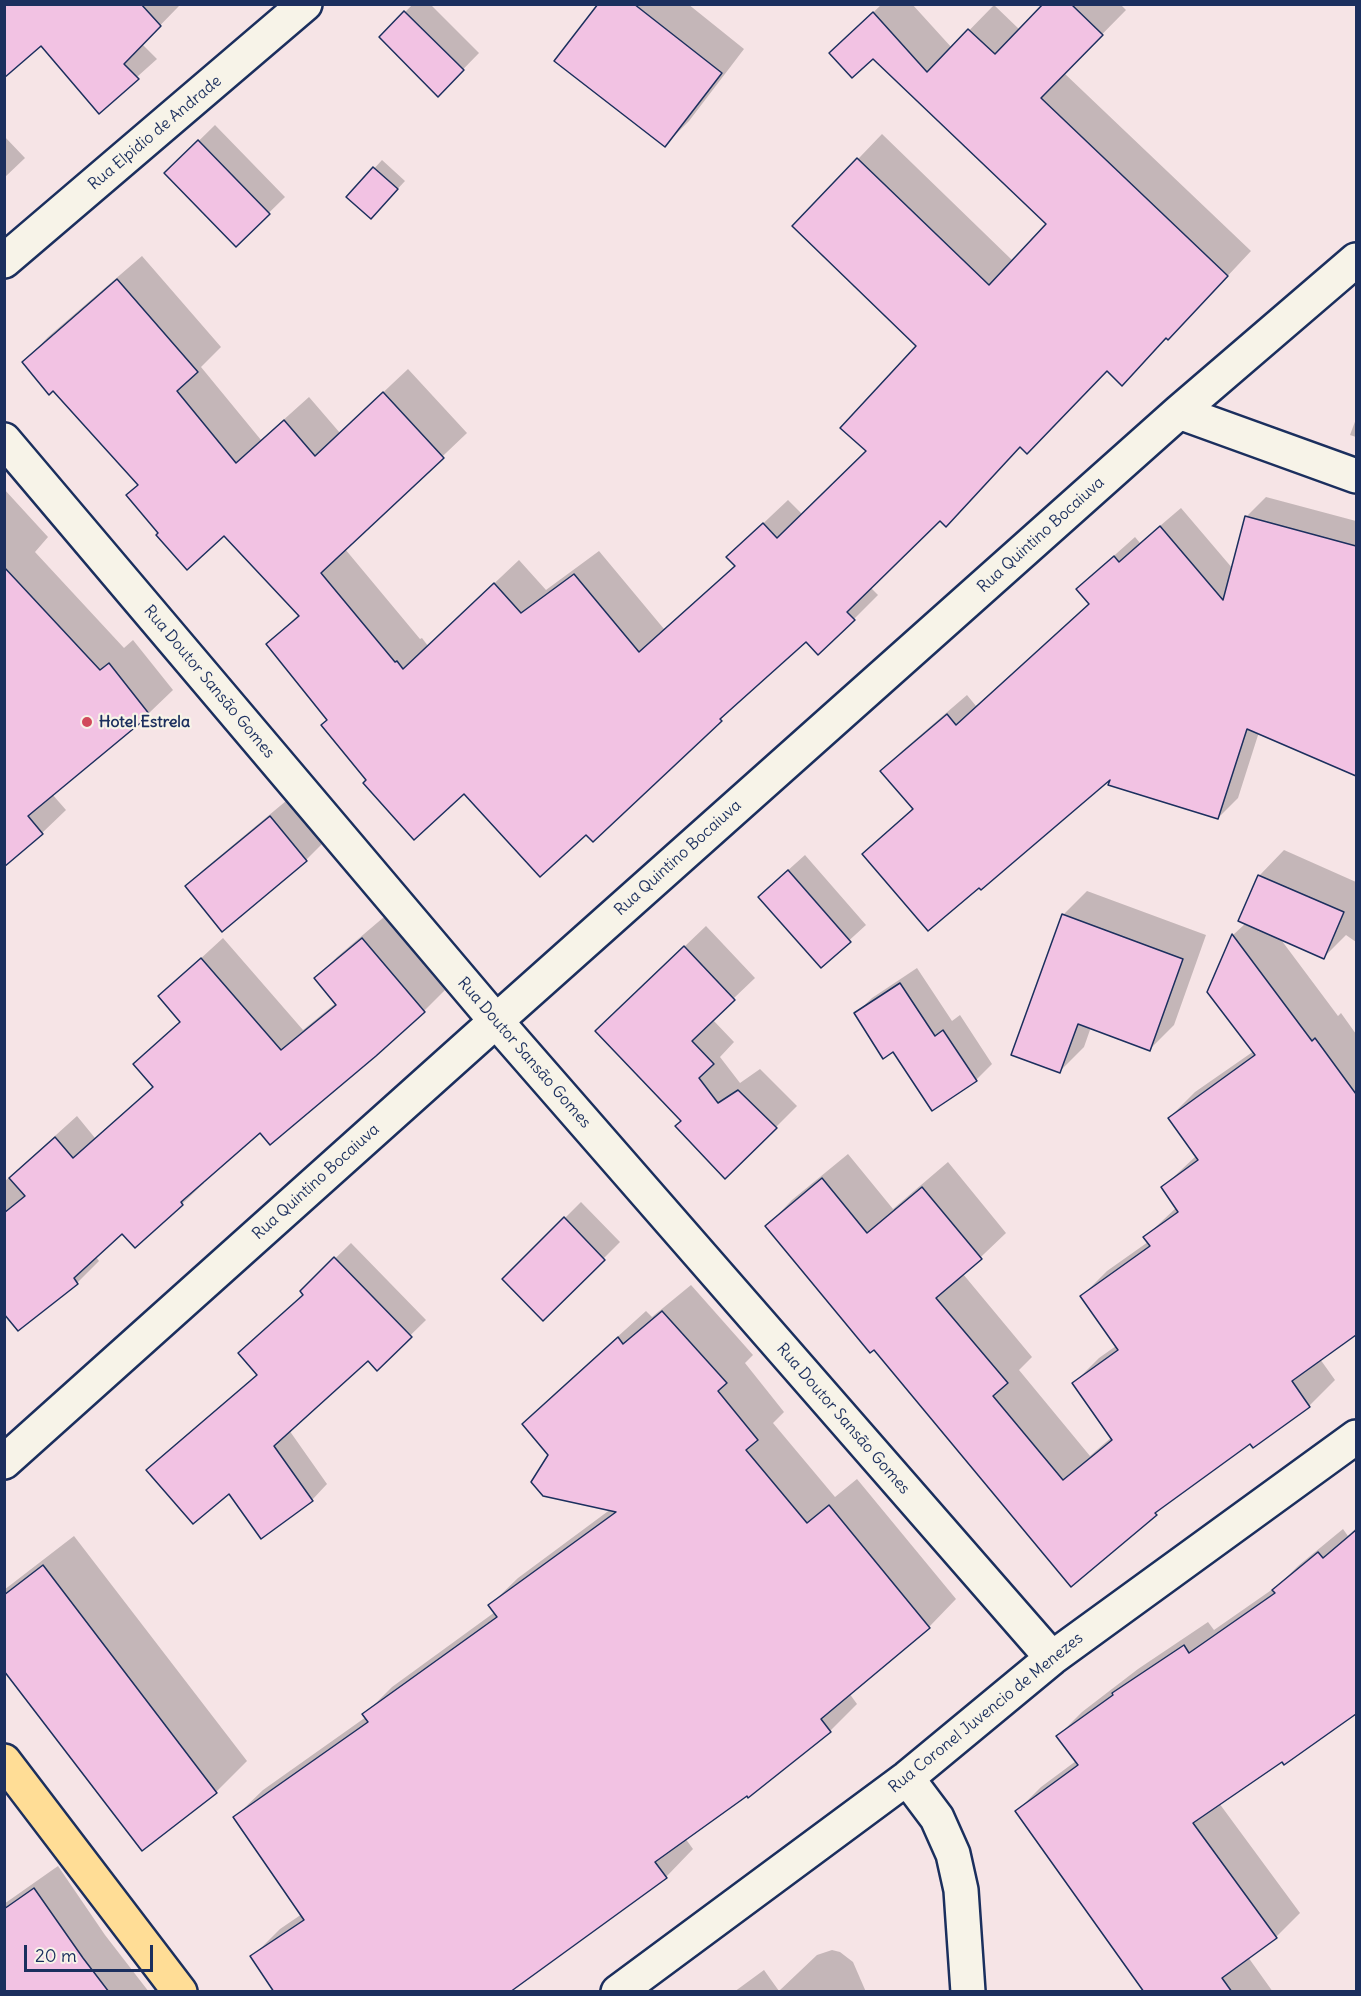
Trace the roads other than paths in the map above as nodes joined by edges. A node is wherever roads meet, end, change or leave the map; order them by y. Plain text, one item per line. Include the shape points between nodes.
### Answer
1 (305, 4) edge
2 (1356, 260) edge
3 (4, 261) edge
4 (1179, 412) junction
5 (4, 440) edge
6 (1356, 476) edge
7 (496, 1021) junction
8 (1356, 1437) edge
9 (4, 1462) edge
10 (1052, 1658) junction
11 (4, 1761) edge
12 (907, 1778) junction
13 (180, 1992) edge
14 (618, 1992) edge
15 (968, 1992) edge

1 - 3 street, Rua Elpidio de Andrade
2 - 4 street, Rua Quintino Bocaiuva
4 - 6 street
4 - 7 street, Rua Quintino Bocaiuva
5 - 7 street, Rua Doutor Sansão Gomes
7 - 9 street, Rua Quintino Bocaiuva
7 - 10 street, Rua Doutor Sansão Gomes
8 - 10 street, Rua Coronel Juvencio de Menezes
10 - 12 street, Rua Coronel Juvencio de Menezes
11 - 13 main road
12 - 14 street, Rua Coronel Juvencio de Menezes
12 - 15 street via 937,1818 953,1854 961,1890

